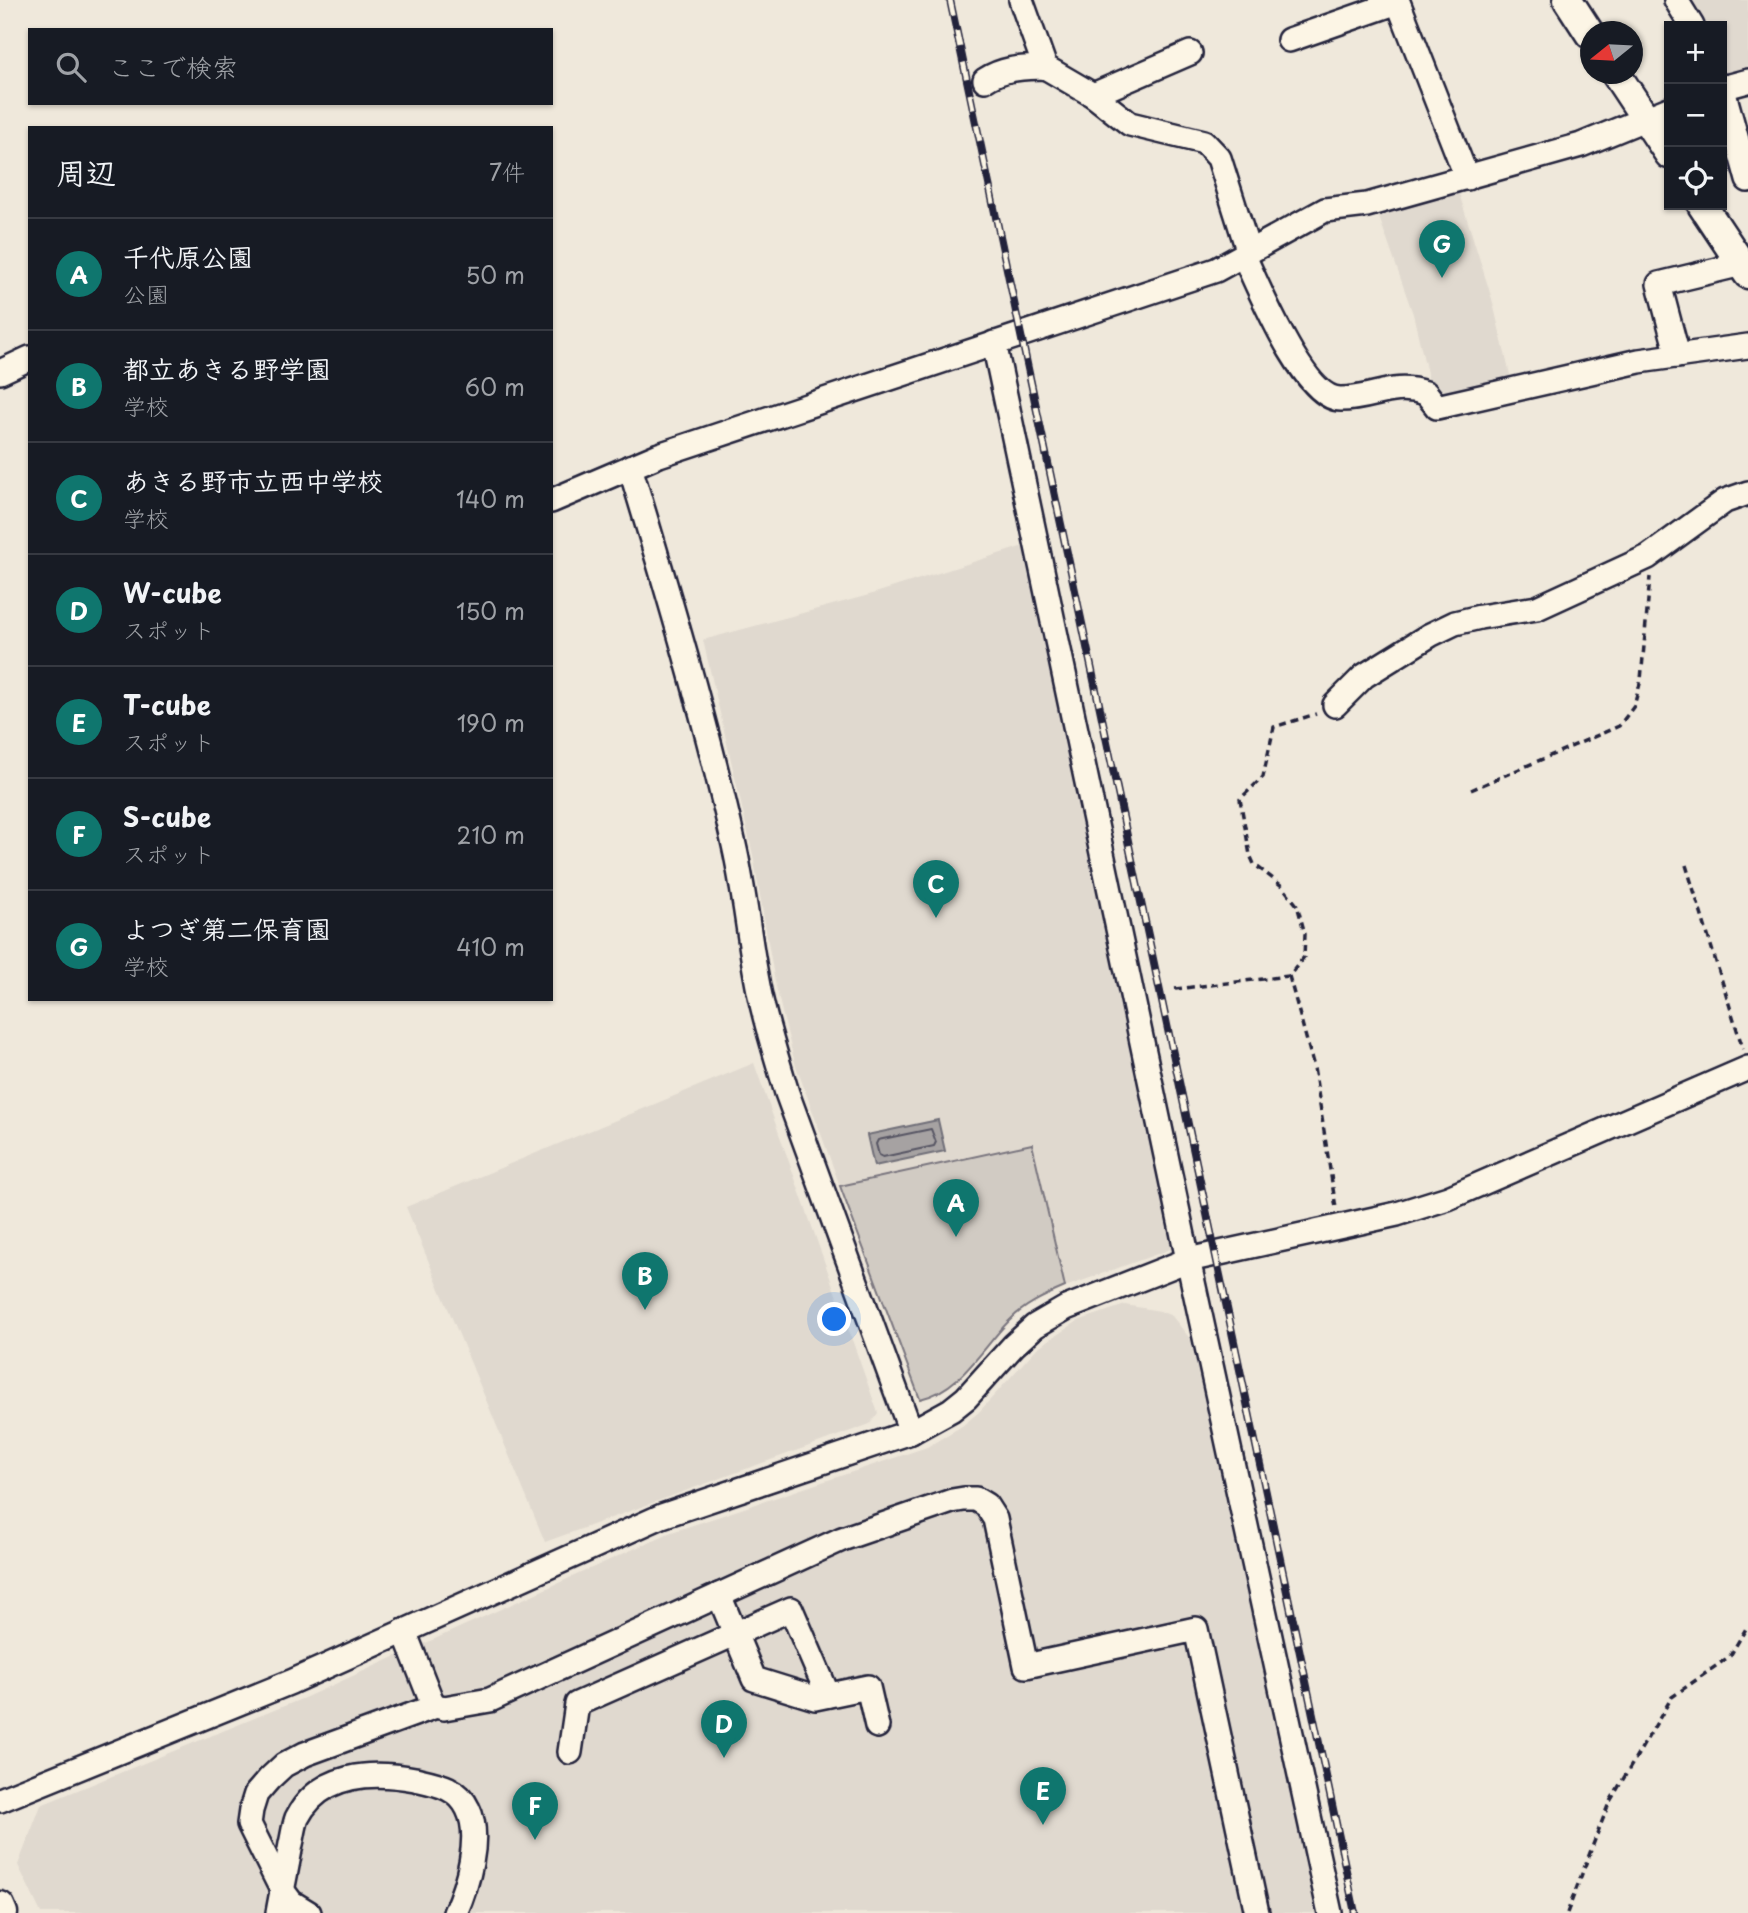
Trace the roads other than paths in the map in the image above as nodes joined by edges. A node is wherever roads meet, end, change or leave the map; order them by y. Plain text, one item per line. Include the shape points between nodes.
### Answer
1 (1021, 0) edge
2 (1568, 0) edge
3 (1676, 0) edge
4 (1582, 21) edge
5 (1689, 21) edge
6 (1289, 40) dead end
7 (1190, 53) dead end
8 (1045, 68) junction
9 (985, 80) dead end
10 (1748, 82) edge
11 (1626, 84) edge
12 (1727, 86) edge
13 (1093, 95) junction
14 (1727, 105) edge
15 (1658, 114) edge
16 (1667, 147) edge
17 (1467, 178) junction
18 (1748, 180) edge
19 (1705, 210) edge
20 (1246, 255) junction
21 (1745, 269) edge
22 (993, 343) junction
23 (1748, 346) edge
24 (1678, 356) junction
25 (28, 359) edge
26 (0, 372) edge
27 (631, 467) junction
28 (1748, 493) edge
29 (553, 499) edge
30 (1335, 705) road end
31 (1746, 1059) edge
32 (1188, 1260) junction
33 (911, 1432) junction
34 (719, 1595) junction
35 (404, 1631) junction
36 (735, 1634) junction
37 (597, 1651) junction
38 (612, 1687) junction
39 (828, 1695) junction
40 (436, 1706) junction
41 (877, 1726) dead end
42 (569, 1752) dead end
43 (0, 1800) edge
44 (280, 1902) edge
45 (0, 1906) edge
46 (3, 1913) edge
47 (309, 1913) edge
48 (455, 1913) edge
49 (1257, 1913) edge
50 (1330, 1913) edge

1 - 8 street
2 - 4 main road
3 - 5 street
6 - 17 street via 1398,2
7 - 13 street
8 - 9 street via 999,71
8 - 13 street
10 - 12 street
11 - 15 main road
13 - 20 street via 1130,124 1204,142 1219,158
14 - 18 street
15 - 16 main road
15 - 17 street via 1581,145
17 - 20 street via 1367,205 1325,210
19 - 21 main road
20 - 22 street via 1216,270
20 - 24 street via 1287,348 1328,396 1340,400 1414,389 1426,393 1437,407
21 - 24 street via 1659,284
22 - 27 street
22 - 32 street
23 - 24 street
25 - 26 street
27 - 29 street
27 - 33 street via 718,774 773,1047
28 - 30 street via 1725,501 1653,553 1537,608 1480,617 1430,635 1364,676
31 - 32 street via 1448,1198 1339,1228
32 - 33 street via 1050,1316 1014,1345 966,1398
32 - 50 street
33 - 35 street via 662,1516
34 - 36 street
34 - 37 street
34 - 49 street via 842,1539 952,1501 976,1499 995,1519 1026,1666 1196,1629
35 - 40 street
35 - 43 street
36 - 38 street
36 - 39 street via 754,1679 814,1698
36 - 39 street via 790,1609
37 - 38 street
37 - 40 street via 490,1700
38 - 42 street via 577,1704
39 - 41 street via 868,1687
40 - 44 street via 306,1754 284,1765 256,1794 249,1824
44 - 47 street via 291,1902
44 - 48 street via 296,1820 328,1786 370,1774 444,1785 460,1796 469,1810 474,1825 469,1874
45 - 46 main road

